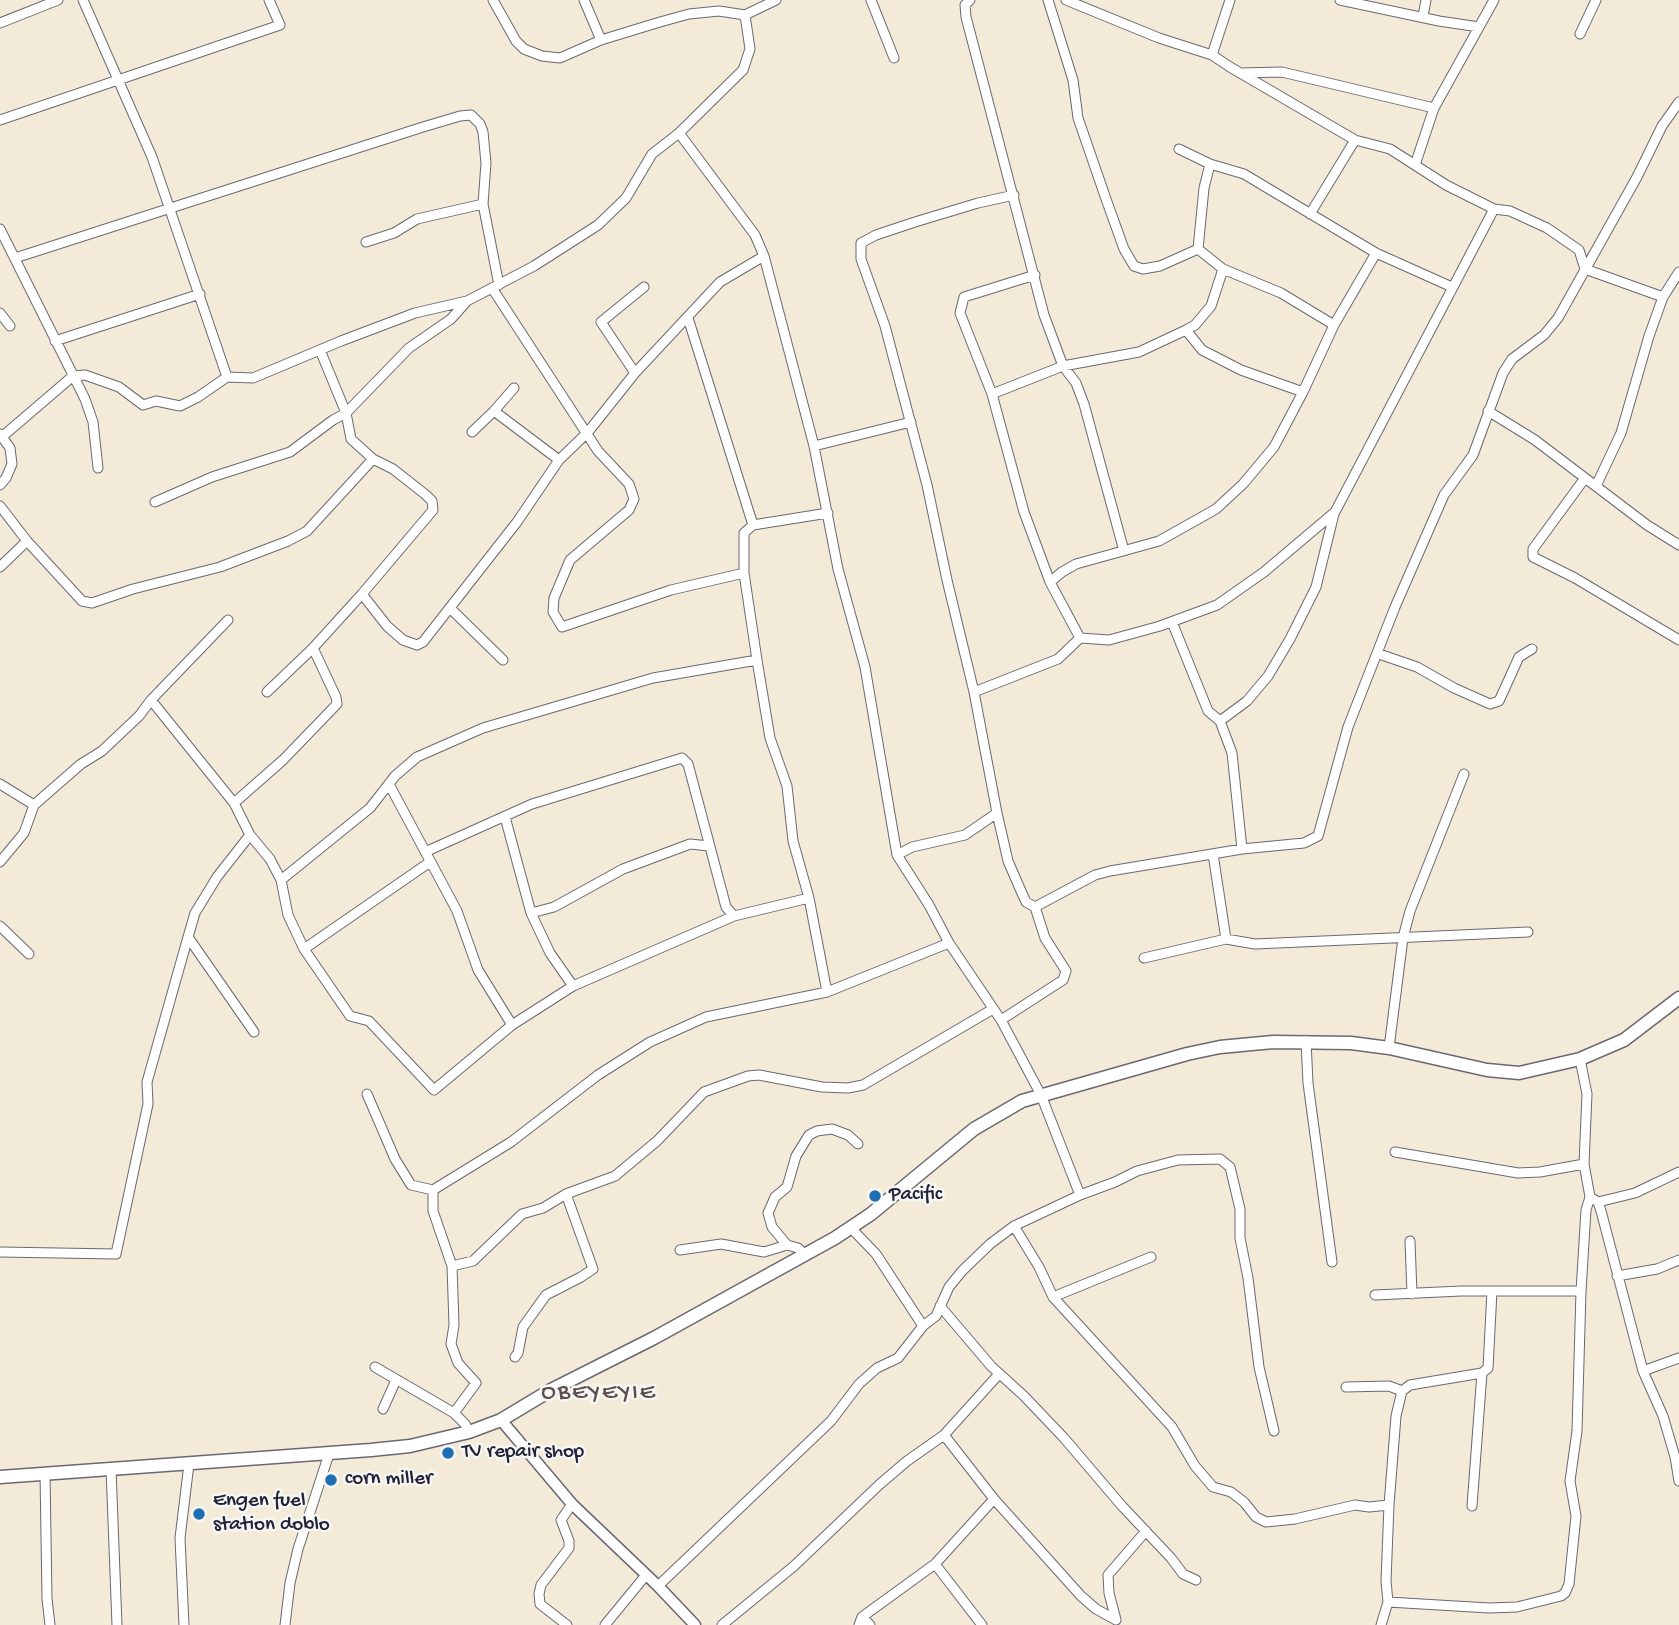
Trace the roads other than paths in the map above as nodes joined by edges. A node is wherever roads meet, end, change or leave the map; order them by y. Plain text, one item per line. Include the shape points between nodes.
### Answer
1 (58, 0) edge
2 (83, 0) edge
3 (269, 0) edge
4 (493, 0) edge
5 (584, 0) edge
6 (776, 0) edge
7 (871, 0) edge
8 (970, 0) edge
9 (1048, 0) edge
10 (1066, 0) edge
11 (1230, 0) edge
12 (1340, 0) edge
13 (1426, 0) edge
14 (1494, 0) edge
15 (1596, 0) edge
16 (745, 15) junction
17 (1423, 16) junction
18 (0, 23) edge
19 (1479, 27) junction
20 (1580, 34) dead end
21 (601, 40) junction
22 (1212, 55) junction
23 (894, 58) dead end
24 (1240, 73) junction
25 (118, 79) junction
26 (1679, 102) edge
27 (1434, 108) junction
28 (0, 120) edge
29 (679, 133) junction
30 (1355, 140) junction
31 (1179, 149) dead end
32 (1210, 164) junction
33 (1415, 165) junction
34 (1014, 195) junction
35 (483, 204) junction
36 (1494, 209) junction
37 (172, 210) junction
38 (1310, 214) junction
39 (0, 229) edge
40 (366, 242) dead end
41 (1198, 249) junction
42 (1376, 253) junction
43 (764, 256) junction
44 (16, 258) junction
45 (1223, 269) junction
46 (1585, 269) junction
47 (1679, 272) edge
48 (1035, 275) junction
49 (495, 286) junction
50 (644, 287) dead end
51 (1452, 287) junction
52 (200, 294) junction
53 (1663, 297) junction
54 (467, 301) junction
55 (0, 313) edge
56 (688, 318) junction
57 (1334, 325) junction
58 (10, 326) dead end
59 (1186, 330) junction
60 (55, 341) junction
61 (320, 350) junction
62 (1063, 366) junction
63 (635, 373) junction
64 (73, 376) junction
65 (227, 377) junction
66 (514, 388) dead end
67 (1303, 392) junction
68 (992, 394) junction
69 (494, 411) junction
70 (1488, 411) junction
71 (346, 413) junction
72 (911, 422) junction
73 (472, 432) dead end
74 (588, 432) junction
75 (1, 435) edge
76 (814, 446) junction
77 (373, 458) junction
78 (559, 460) junction
79 (98, 468) dead end
80 (1584, 478) junction
81 (0, 485) edge
82 (1596, 486) junction
83 (155, 502) dead end
84 (0, 506) edge
85 (1335, 512) junction
86 (828, 513) junction
87 (753, 525) junction
88 (27, 541) junction
89 (1679, 545) edge
90 (1124, 551) junction
91 (0, 566) edge
92 (744, 573) junction
93 (1050, 582) junction
94 (362, 594) junction
95 (451, 609) junction
96 (228, 620) dead end
97 (1171, 622) junction
98 (1080, 638) junction
99 (1679, 640) edge
100 (313, 648) junction
101 (1532, 649) dead end
102 (1379, 654) junction
103 (503, 660) dead end
104 (757, 660) junction
105 (267, 692) dead end
106 (974, 692) junction
107 (151, 700) junction
108 (1220, 721) junction
109 (1464, 774) dead end
110 (0, 784) edge
111 (390, 786) junction
112 (234, 803) junction
113 (34, 805) junction
114 (997, 813) junction
115 (505, 817) junction
116 (250, 835) junction
117 (709, 846) junction
118 (1242, 849) junction
119 (425, 852) junction
120 (1213, 854) junction
121 (897, 855) junction
122 (0, 862) edge
123 (430, 862) junction
124 (281, 880) junction
125 (809, 898) junction
126 (1035, 907) junction
127 (531, 913) junction
128 (734, 916) junction
129 (0, 926) edge
130 (1528, 932) dead end
131 (188, 937) junction
132 (1403, 938) junction
133 (1226, 939) junction
134 (949, 943) junction
135 (304, 949) junction
136 (29, 954) dead end
137 (1144, 958) dead end
138 (573, 986) junction
139 (827, 992) junction
140 (1679, 998) edge
141 (993, 1009) junction
142 (1001, 1020) junction
143 (512, 1025) junction
144 (254, 1032) dead end
145 (1306, 1041) junction
146 (1389, 1048) junction
147 (1580, 1059) junction
148 (367, 1094) dead end
149 (1041, 1095) junction
150 (858, 1144) dead end
151 (1395, 1152) dead end
152 (1584, 1164) junction
153 (1679, 1172) edge
154 (433, 1190) junction
155 (566, 1194) junction
156 (1080, 1195) junction
157 (1594, 1200) junction
158 (1014, 1226) junction
159 (851, 1228) junction
160 (1410, 1241) dead end
161 (787, 1245) junction
162 (680, 1250) dead end
163 (0, 1252) edge
164 (805, 1255) junction
165 (1151, 1257) dead end
166 (1679, 1260) edge
167 (1332, 1262) dead end
168 (452, 1266) junction
169 (1617, 1276) junction
170 (1492, 1291) junction
171 (1581, 1291) junction
172 (1412, 1294) junction
173 (1375, 1295) dead end
174 (1053, 1297) junction
175 (940, 1306) junction
176 (923, 1326) junction
177 (515, 1357) dead end
178 (1679, 1358) edge
179 (375, 1367) dead end
180 (1643, 1371) junction
181 (1482, 1373) junction
182 (999, 1374) junction
183 (396, 1380) junction
184 (1346, 1387) dead end
185 (1402, 1391) junction
186 (383, 1409) dead end
187 (454, 1413) junction
188 (501, 1420) junction
189 (1274, 1431) dead end
190 (469, 1432) junction
191 (944, 1436) junction
192 (329, 1454) junction
193 (1677, 1456) edge
194 (189, 1464) junction
195 (111, 1469) junction
196 (46, 1473) junction
197 (0, 1477) edge
198 (1679, 1481) edge
199 (994, 1499) junction
200 (572, 1504) junction
201 (1389, 1505) junction
202 (1472, 1506) dead end
203 (1146, 1531) junction
204 (935, 1564) junction
205 (646, 1575) junction
206 (1196, 1580) dead end
207 (658, 1586) junction
208 (1388, 1602) junction
209 (861, 1621) edge
210 (1117, 1622) edge
211 (50, 1625) edge
212 (117, 1625) edge
213 (184, 1625) edge
214 (285, 1625) edge
215 (567, 1625) edge
216 (605, 1625) edge
217 (695, 1625) edge
218 (722, 1625) edge
219 (870, 1625) edge
220 (982, 1625) edge
221 (1381, 1625) edge

1 - 18 street
2 - 25 street
3 - 25 street via 280,26
4 - 21 street via 516,41 542,56 560,58
5 - 21 street
6 - 16 street
7 - 23 street
8 - 34 street via 965,5 966,17
9 - 41 street via 1073,80 1078,118 1134,266 1160,266
10 - 22 street
11 - 22 street
12 - 17 street
13 - 17 street
14 - 19 street
15 - 20 street
16 - 21 street via 719,10 689,14
16 - 29 street via 750,49 743,69
17 - 19 street
19 - 27 street
22 - 24 street
24 - 27 street via 1282,72
24 - 30 street
25 - 28 street
25 - 37 street
26 - 46 street
27 - 33 street
29 - 43 street via 755,235
29 - 49 street via 652,154 626,198 598,225
30 - 33 street via 1390,149
30 - 38 street
31 - 32 street
32 - 38 street via 1244,174
32 - 41 street
33 - 36 street
34 - 48 street
34 - 72 street via 915,222 861,243 861,259
35 - 37 street via 483,132 471,115 266,176
35 - 40 street via 417,219
35 - 49 street
36 - 46 street via 1510,211 1547,228 1579,250
36 - 51 street
37 - 44 street
37 - 52 street
38 - 42 street
39 - 44 street
41 - 45 street
42 - 51 street
42 - 57 street
43 - 56 street via 720,282
43 - 76 street
44 - 60 street
45 - 57 street via 1281,293
45 - 59 street via 1211,306
46 - 53 street
46 - 70 street via 1558,318 1512,359
47 - 53 street
48 - 62 street
48 - 68 street via 964,297 960,313
49 - 54 street
49 - 74 street via 547,376
50 - 63 street via 601,322
51 - 85 street
52 - 60 street
52 - 65 street
53 - 82 street via 1621,433
54 - 61 street via 415,313
54 - 71 street via 452,319 409,348
55 - 58 street
56 - 63 street
56 - 87 street
57 - 67 street
59 - 62 street via 1139,352
59 - 67 street via 1202,350
60 - 64 street
61 - 65 street via 253,378
61 - 71 street
62 - 68 street
62 - 90 street via 1084,404
63 - 74 street
64 - 65 street via 85,375 119,387 144,405 156,401 180,406
64 - 75 street
64 - 79 street via 93,422
66 - 69 street
67 - 90 street via 1274,447 1216,509 1159,541
68 - 93 street via 1024,512
69 - 73 street
69 - 78 street
70 - 80 street
70 - 102 street via 1473,455 1444,495 1417,553
71 - 77 street via 351,439
71 - 83 street via 290,452 212,477
72 - 76 street
72 - 106 street
74 - 78 street
74 - 92 street via 598,451 629,484 634,499 629,510 570,560 554,598 553,612 562,627 671,590
75 - 81 street via 10,448 12,464
76 - 86 street
77 - 88 street via 307,531 288,541 220,567 92,603 82,601
77 - 94 street via 426,495 433,510
78 - 95 street
80 - 82 street
80 - 99 street via 1533,549 1533,557
82 - 89 street
84 - 88 street
85 - 97 street via 1217,605
85 - 108 street via 1316,587 1290,639 1247,701
86 - 87 street
86 - 121 street via 864,667
87 - 92 street via 744,533
88 - 91 street
90 - 93 street via 1076,564
92 - 104 street
93 - 98 street
94 - 95 street via 387,626 417,645
94 - 100 street
95 - 103 street
96 - 107 street
97 - 98 street via 1109,640
97 - 108 street via 1208,711
98 - 106 street via 1058,659
100 - 105 street
100 - 112 street via 337,704
101 - 102 street via 1519,657 1499,701 1490,704 1417,667
102 - 118 street via 1348,727 1318,836 1304,843
104 - 111 street via 653,678 483,728 416,757
104 - 125 street via 770,738 787,786 793,841
106 - 114 street
107 - 112 street
107 - 113 street via 102,751
108 - 118 street via 1232,752
109 - 132 street
110 - 113 street
111 - 119 street
111 - 124 street via 370,808
112 - 116 street
113 - 122 street via 24,833
114 - 121 street via 965,835
114 - 126 street via 1008,861 1026,902
115 - 117 street via 532,804 682,758 688,764
115 - 119 street
115 - 127 street
116 - 124 street
116 - 131 street via 195,913
117 - 127 street via 690,845 623,869 554,907
117 - 128 street via 726,907
118 - 120 street
119 - 123 street
120 - 126 street via 1095,875
120 - 133 street
121 - 134 street
123 - 135 street
123 - 143 street via 457,911 478,970
124 - 135 street via 288,915
125 - 128 street
125 - 139 street
126 - 142 street via 1045,938 1066,971 1063,980
127 - 138 street
128 - 138 street
129 - 136 street
130 - 132 street
131 - 144 street
131 - 163 street via 147,1082 148,1104 116,1254
132 - 133 street via 1255,944
132 - 146 street
133 - 137 street
134 - 139 street
134 - 141 street
135 - 143 street via 350,1016 369,1021 434,1090
138 - 143 street
139 - 154 street via 706,1017 650,1042 597,1075 511,1142
140 - 147 main road via 1624,1040
141 - 142 street
141 - 155 street via 863,1085 822,1087 759,1075 704,1091 615,1175
142 - 149 street
145 - 146 main road
145 - 149 main road via 1220,1047
145 - 167 street
146 - 147 main road via 1469,1067 1519,1073
147 - 152 street via 1587,1094
148 - 154 street via 411,1185
149 - 156 street
149 - 159 main road via 974,1129
150 - 161 street via 832,1129 809,1135 796,1156 787,1187 775,1197 768,1213 772,1227
151 - 152 street via 1518,1173
152 - 157 street
153 - 157 street via 1635,1193
154 - 168 street via 433,1211
155 - 168 street via 522,1214 473,1261
155 - 177 street via 593,1269 546,1295 523,1327
156 - 158 street
156 - 189 street via 1178,1160 1220,1159 1230,1167 1240,1209 1259,1367
157 - 169 street
157 - 171 street via 1586,1210
158 - 174 street
158 - 175 street via 962,1271
159 - 164 main road
159 - 176 street via 876,1254
160 - 172 street
161 - 162 street via 765,1252 720,1244
161 - 164 street
164 - 188 main road
165 - 174 street
166 - 169 street
168 - 187 street via 451,1344 458,1363 476,1384
169 - 180 street
170 - 171 street
170 - 172 street
170 - 181 street via 1490,1358
171 - 208 street via 1577,1431 1570,1481 1575,1543 1566,1593 1517,1607
172 - 173 street
174 - 201 street via 1172,1427 1213,1487 1231,1492 1256,1517 1266,1522 1355,1505
175 - 176 street
175 - 182 street
176 - 207 street via 898,1357 859,1384 831,1421
178 - 180 street
179 - 183 street
180 - 193 street
181 - 185 street via 1410,1385
181 - 202 street
182 - 191 street
182 - 203 street via 1064,1438
183 - 186 street
183 - 187 street
184 - 185 street via 1389,1386
185 - 201 street
187 - 190 street
188 - 190 main road
188 - 200 street
190 - 192 main road via 410,1446
191 - 199 street
191 - 218 street via 907,1461 794,1566
192 - 194 main road
192 - 214 street via 289,1583
193 - 198 street
194 - 195 main road
194 - 213 street via 180,1538
195 - 196 main road
195 - 212 street
196 - 197 main road
196 - 211 street
199 - 204 street
199 - 210 street via 1081,1596
200 - 205 street
200 - 215 street via 561,1520 569,1548 539,1594 540,1604
201 - 208 street
203 - 206 street via 1183,1574
203 - 210 street via 1108,1575
204 - 209 street
204 - 220 street
205 - 207 street
205 - 216 street
207 - 217 street
208 - 221 street
209 - 219 street

